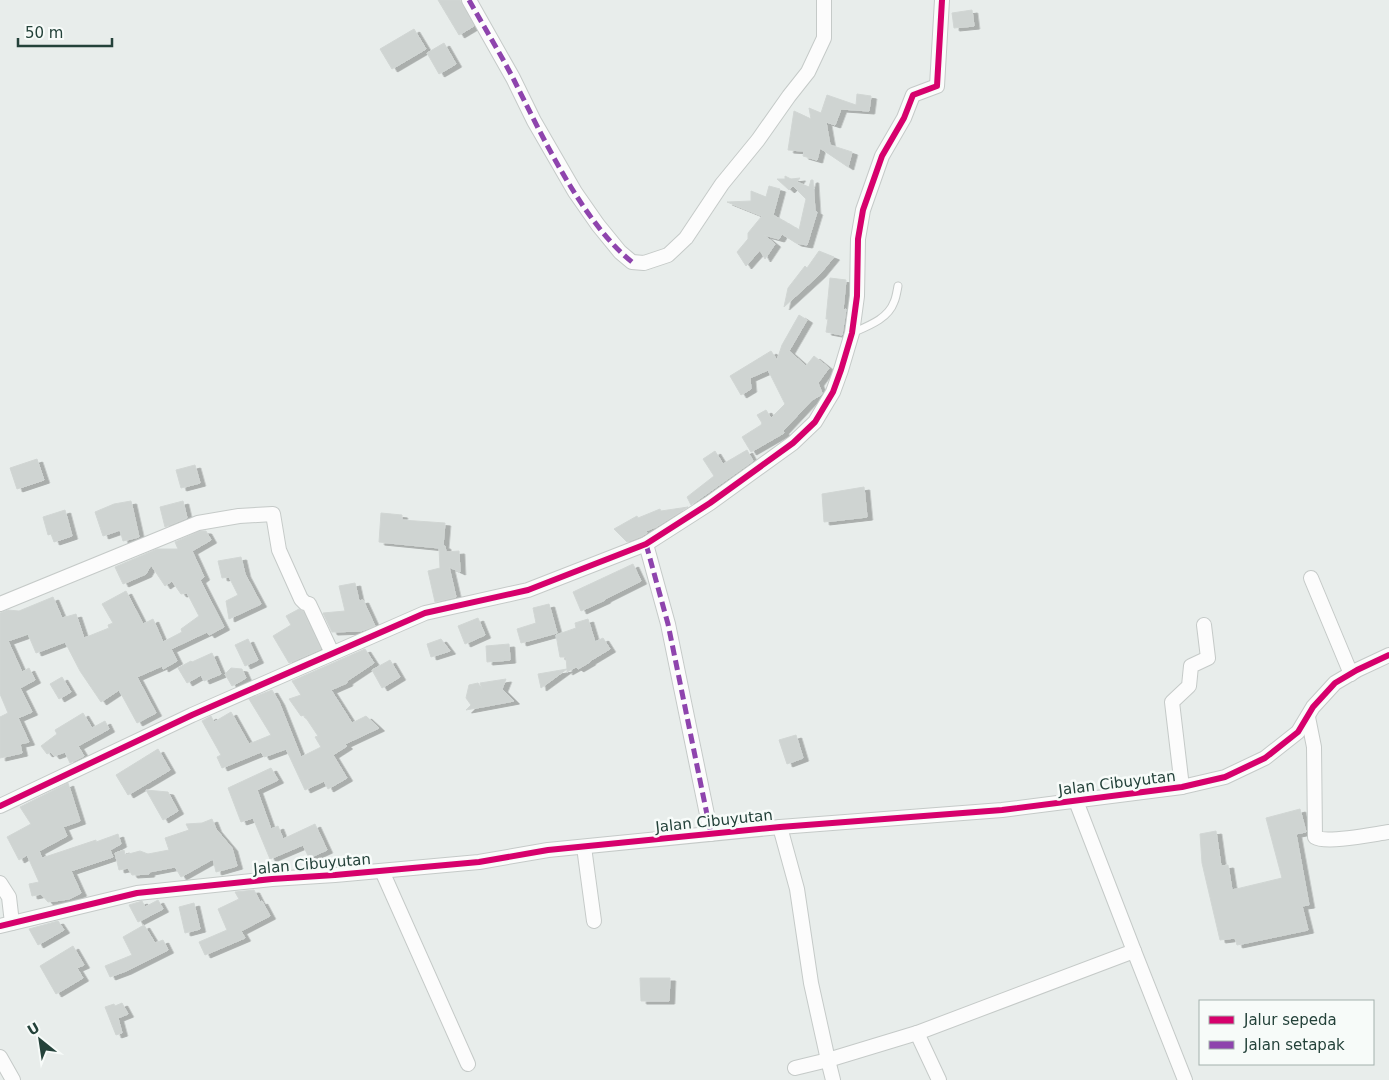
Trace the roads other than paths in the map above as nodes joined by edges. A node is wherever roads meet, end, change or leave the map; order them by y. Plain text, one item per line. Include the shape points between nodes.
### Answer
1 (470, 0) edge
2 (824, 0) edge
3 (942, 0) edge
4 (898, 286) dead end
5 (852, 333) junction
6 (646, 544) junction
7 (1311, 578) dead end
8 (0, 604) edge
9 (1204, 625) dead end
10 (332, 653) junction
11 (1389, 655) edge
12 (1351, 674) junction
13 (1308, 717) junction
14 (1182, 787) junction
15 (1076, 802) junction
16 (0, 806) edge
17 (780, 827) junction
18 (1389, 832) edge
19 (711, 834) junction
20 (584, 847) junction
21 (382, 870) junction
22 (0, 883) edge
23 (594, 922) dead end
24 (6, 925) edge
25 (1134, 950) junction
26 (917, 1033) junction
27 (0, 1057) edge
28 (828, 1060) junction
29 (468, 1064) dead end
30 (795, 1068) dead end
31 (13, 1080) edge
32 (833, 1080) edge
33 (938, 1080) edge
34 (1185, 1080) edge

1 - 2 street via 574,192 620,252 632,262 644,263 668,255 686,238 722,184 808,72 824,38
3 - 5 street via 937,86 914,95 882,156 863,210
4 - 5 lane via 895,302 887,314
5 - 6 street via 833,392 815,422 754,472
6 - 10 street via 528,590 425,613
6 - 19 street via 668,624
7 - 12 street
8 - 10 street via 198,523 273,514 279,550 301,599 315,613
9 - 14 street via 1208,658 1191,666 1189,686 1172,702 1171,709
10 - 16 street via 192,714
11 - 12 street, Jalan Cibuyutan
12 - 13 street, Jalan Cibuyutan via 1335,683 1313,706
13 - 14 street, Jalan Cibuyutan via 1298,732 1265,758 1225,777
13 - 18 street via 1314,747 1315,837 1322,840
14 - 15 street, Jalan Cibuyutan
15 - 17 street, Jalan Cibuyutan
15 - 25 street
17 - 19 street, Jalan Cibuyutan
17 - 28 street via 796,888
19 - 20 street, Jalan Cibuyutan
20 - 21 street, Jalan Cibuyutan via 479,862
20 - 23 street
21 - 24 street, Jalan Cibuyutan via 137,893
21 - 29 street
22 - 24 street via 9,897
25 - 26 street
25 - 34 street
26 - 28 street
26 - 33 street
27 - 31 street
28 - 30 street
28 - 32 street

